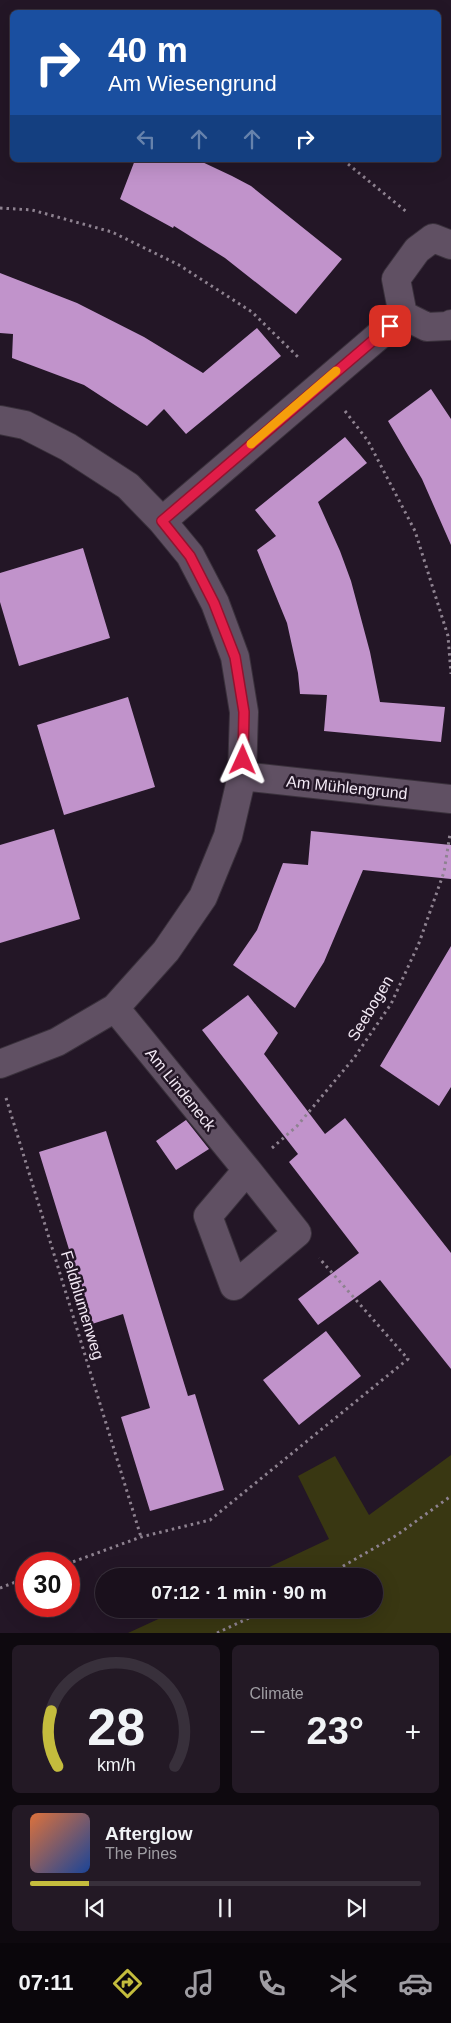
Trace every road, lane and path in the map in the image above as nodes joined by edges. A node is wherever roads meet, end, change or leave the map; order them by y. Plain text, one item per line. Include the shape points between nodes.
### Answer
1 (345, 162) edge
2 (442, 241) edge
3 (403, 315) junction
4 (451, 324) edge
5 (0, 420) edge
6 (162, 521) junction
7 (242, 776) junction
8 (451, 799) edge
9 (450, 833) dead end
10 (115, 1008) junction
11 (2, 1077) edge
12 (248, 1170) junction
13 (297, 1234) junction
14 (451, 1496) edge
15 (141, 1537) junction
16 (80, 1559) edge
17 (339, 1568) edge
18 (15, 1582) edge
19 (0, 1588) edge
20 (249, 1618) edge
21 (217, 1633) edge

1 - 2 path
2 - 3 street via 417,250 396,279
3 - 4 street via 427,327
3 - 6 street
5 - 6 street via 25,425 68,447 128,486
6 - 7 street via 190,556 214,603 235,657 244,712
7 - 8 street, Am Mühlengrund
7 - 10 street via 228,836 203,897 166,951
9 - 12 path, Seebogen via 444,872 419,943 391,1004 354,1058 297,1126
10 - 11 street
10 - 12 street, Am Lindeneck
11 - 15 path, Feldblumenweg
12 - 13 street, Am Lindeneck
12 - 13 street via 208,1216 234,1286
13 - 15 path via 408,1359 210,1520
14 - 17 path
15 - 16 path
18 - 19 path
20 - 21 path

